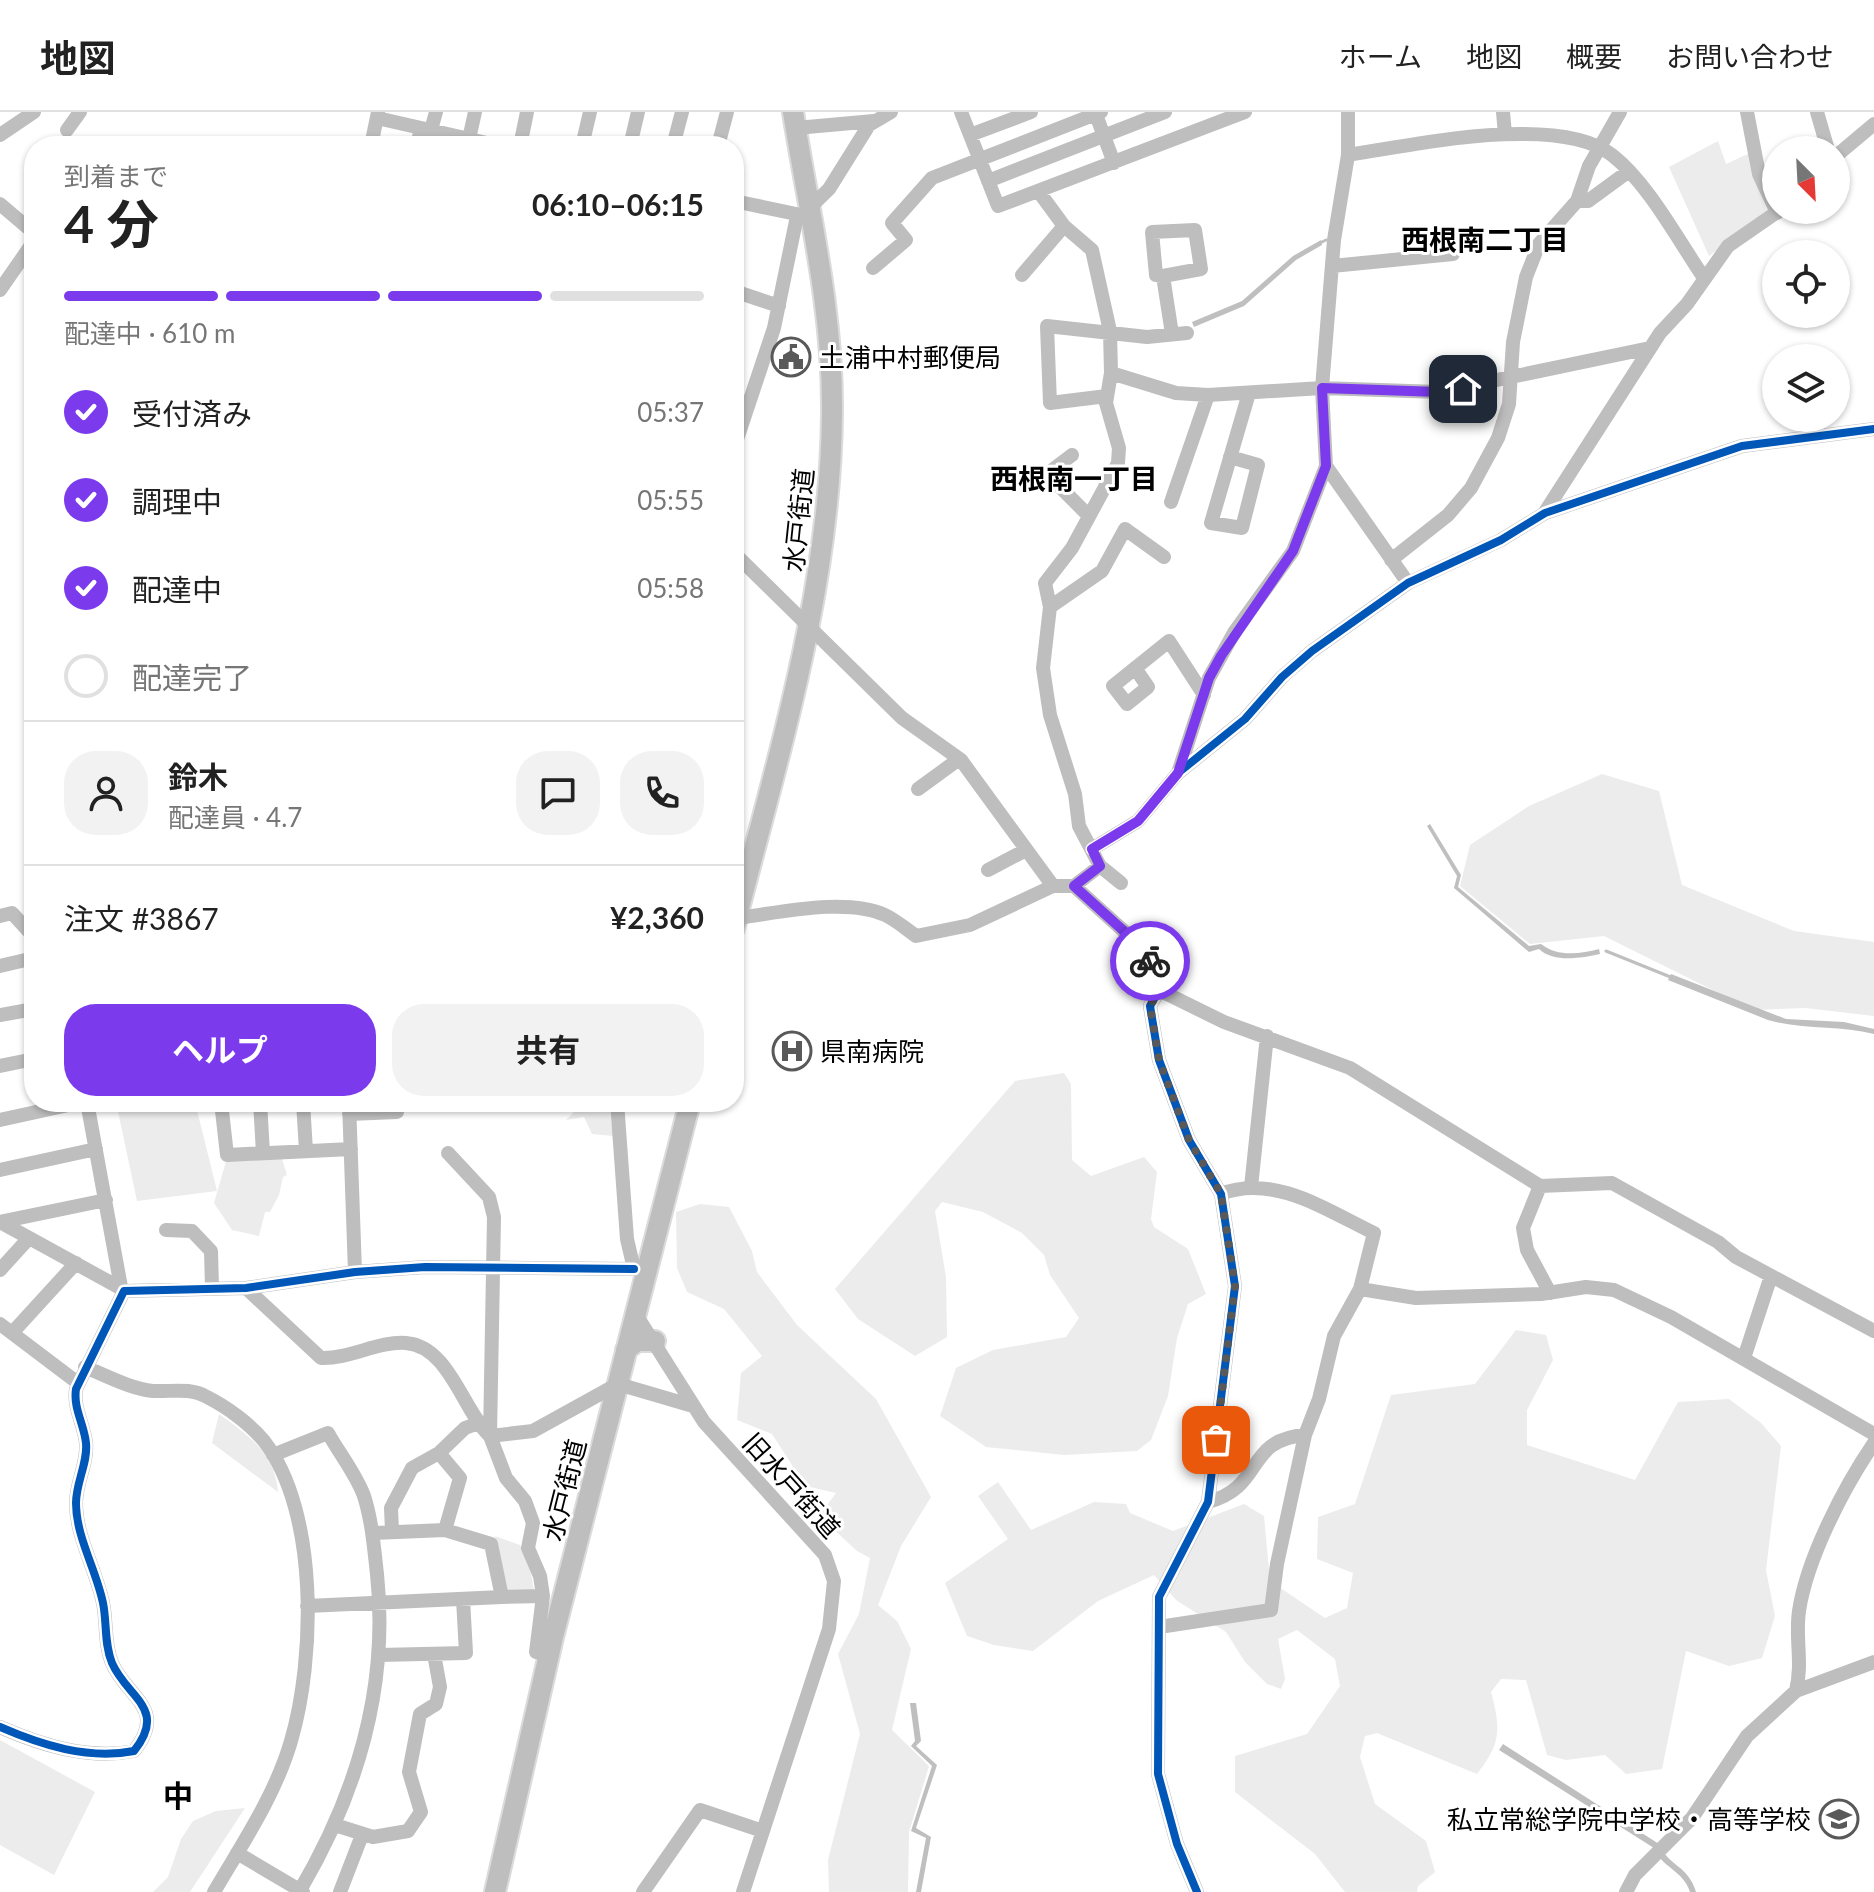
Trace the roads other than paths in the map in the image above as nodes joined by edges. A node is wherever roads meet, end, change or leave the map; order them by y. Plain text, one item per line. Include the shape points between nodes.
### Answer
1 (34, 112) edge
2 (79, 112) edge
3 (436, 112) edge
4 (475, 112) edge
5 (527, 112) edge
6 (590, 112) edge
7 (638, 112) edge
8 (682, 112) edge
9 (727, 112) edge
10 (891, 112) edge
11 (962, 112) edge
12 (1031, 112) edge
13 (1165, 112) edge
14 (1348, 112) edge
15 (1503, 112) edge
16 (1620, 112) edge
17 (1747, 112) edge
18 (1817, 112) edge
19 (1097, 113) edge
20 (1236, 114) edge
21 (378, 115) edge
22 (875, 116) edge
23 (794, 120) edge
24 (1874, 124) edge
25 (426, 129) junction
26 (67, 130) dead end
27 (1505, 134) junction
28 (0, 135) edge
29 (970, 135) junction
30 (373, 136) edge
31 (422, 136) edge
32 (452, 136) edge
33 (475, 136) edge
34 (522, 136) edge
35 (584, 136) edge
36 (632, 136) edge
37 (676, 136) edge
38 (721, 136) edge
39 (1104, 136) junction
40 (1824, 136) edge
41 (1850, 144) edge
42 (1601, 147) junction
43 (1348, 155) junction
44 (979, 159) junction
45 (1114, 163) junction
46 (1629, 171) junction
47 (1762, 180) edge
48 (988, 181) junction
49 (1039, 192) junction
50 (1577, 201) junction
51 (744, 202) edge
52 (0, 204) edge
53 (806, 211) junction
54 (1762, 223) edge
55 (24, 224) edge
56 (1064, 226) junction
57 (1453, 254) dead end
58 (24, 255) edge
59 (1332, 266) junction
60 (873, 268) dead end
61 (1022, 275) dead end
62 (1163, 276) dead end
63 (1704, 278) junction
64 (0, 290) edge
65 (744, 294) edge
66 (779, 306) junction
67 (1110, 331) junction
68 (1650, 348) junction
69 (1111, 373) junction
70 (1513, 376) junction
71 (1322, 388) junction
72 (1249, 393) junction
73 (1208, 395) junction
74 (1107, 396) junction
75 (744, 421) edge
76 (1874, 429) edge
77 (1072, 455) dead end
78 (1230, 457) junction
79 (1326, 466) junction
80 (1171, 502) dead end
81 (1545, 513) junction
82 (1088, 515) junction
83 (1164, 557) dead end
84 (1391, 560) junction
85 (744, 563) edge
86 (1408, 583) junction
87 (1050, 607) junction
88 (809, 628) junction
89 (1135, 668) dead end
90 (1204, 695) junction
91 (959, 759) junction
92 (1178, 773) junction
93 (918, 789) dead end
94 (1092, 849) junction
95 (1026, 850) junction
96 (1100, 866) junction
97 (988, 870) dead end
98 (1121, 883) dead end
99 (1053, 886) junction
100 (1074, 886) junction
101 (744, 887) edge
102 (0, 916) edge
103 (744, 921) edge
104 (24, 926) edge
105 (1148, 937) dead end
106 (1147, 952) junction
107 (24, 960) edge
108 (0, 966) edge
109 (1159, 990) junction
110 (24, 1011) edge
111 (0, 1015) edge
112 (1267, 1036) junction
113 (24, 1061) edge
114 (0, 1066) edge
115 (38, 1112) edge
116 (87, 1112) edge
117 (222, 1112) edge
118 (261, 1112) edge
119 (304, 1112) edge
120 (349, 1112) edge
121 (618, 1112) edge
122 (687, 1112) edge
123 (0, 1120) edge
124 (96, 1149) junction
125 (351, 1149) junction
126 (306, 1151) junction
127 (263, 1153) junction
128 (448, 1153) dead end
129 (0, 1170) edge
130 (1540, 1186) junction
131 (1251, 1187) junction
132 (1221, 1194) junction
133 (106, 1200) junction
134 (166, 1230) dead end
135 (29, 1238) junction
136 (76, 1263) junction
137 (491, 1266) junction
138 (0, 1270) edge
139 (640, 1270) junction
140 (355, 1272) junction
141 (1771, 1276) junction
142 (212, 1288) junction
143 (246, 1288) junction
144 (122, 1289) junction
145 (1360, 1289) junction
146 (1550, 1293) junction
147 (635, 1313) junction
148 (6, 1329) edge
149 (1874, 1331) edge
150 (655, 1341) junction
151 (626, 1350) junction
152 (1744, 1358) junction
153 (85, 1367) junction
154 (78, 1383) junction
155 (618, 1384) junction
156 (693, 1406) junction
157 (476, 1424) junction
158 (1874, 1434) edge
159 (1305, 1435) junction
160 (490, 1436) junction
161 (1874, 1443) edge
162 (439, 1453) junction
163 (273, 1455) junction
164 (1208, 1502) junction
165 (445, 1530) junction
166 (392, 1531) junction
167 (373, 1533) junction
168 (543, 1596) junction
169 (502, 1597) junction
170 (463, 1599) junction
171 (380, 1603) junction
172 (307, 1606) junction
173 (1159, 1627) junction
174 (434, 1654) junction
175 (549, 1654) junction
176 (379, 1655) junction
177 (1874, 1662) edge
178 (1796, 1691) junction
179 (0, 1727) edge
180 (335, 1825) junction
181 (763, 1831) junction
182 (362, 1835) junction
183 (237, 1853) junction
184 (300, 1891) edge
185 (214, 1892) edge
186 (340, 1892) edge
187 (495, 1892) edge
188 (643, 1892) edge
189 (743, 1892) edge
190 (1197, 1892) edge
191 (1626, 1892) edge

1 - 28 street
2 - 26 street
3 - 25 street
4 - 33 street
5 - 34 street
6 - 35 street
7 - 36 street
8 - 37 street
9 - 38 street
10 - 22 street
11 - 29 street
12 - 29 street
13 - 39 street
14 - 43 street
15 - 27 street
16 - 42 street
17 - 47 street
18 - 40 street
19 - 39 street
19 - 44 street
20 - 45 street
21 - 25 street
21 - 30 street
22 - 23 street
22 - 53 street via 829,189
23 - 53 highway, 水戸街道
24 - 41 street
25 - 31 street
25 - 32 street
27 - 42 street via 1573,138
27 - 43 street
29 - 44 street
39 - 45 street
39 - 48 street
42 - 46 street
42 - 50 street
43 - 59 street
44 - 48 street
44 - 60 street via 932,178 892,223 906,240
45 - 49 street
46 - 50 street via 1588,201
46 - 63 street
48 - 49 street via 998,206
49 - 56 street
50 - 70 street via 1539,244 1526,277 1513,342
51 - 53 street
52 - 55 street
53 - 66 street via 792,234
53 - 88 highway, 水戸街道 via 824,287 832,409 826,525
54 - 63 street via 1728,246
56 - 61 street
56 - 67 street via 1092,250
57 - 59 street
58 - 64 street
59 - 71 street
62 - 67 street via 1180,334 1147,337
63 - 68 street
65 - 66 street
66 - 75 street
67 - 69 street
67 - 74 street via 1047,326 1050,403
68 - 70 street
68 - 81 street
69 - 73 street via 1176,393
69 - 74 street
70 - 71 street via 1439,392
70 - 84 street via 1498,438 1471,488 1448,515
71 - 72 street
71 - 79 street
72 - 73 street
72 - 78 street
73 - 80 street
74 - 82 street via 1118,463
76 - 81 street via 1742,446
77 - 82 street via 1047,474
78 - 78 street via 1211,523 1242,528 1258,465
79 - 84 street
79 - 90 street via 1293,551 1235,631
81 - 86 street via 1501,540
82 - 87 street via 1072,548 1045,583
83 - 87 street via 1125,529 1102,571
84 - 86 street
85 - 88 street
86 - 92 street via 1312,651 1245,719
87 - 94 street via 1043,668 1050,715 1075,794 1079,826
88 - 91 street via 902,718
88 - 101 highway, 水戸街道
89 - 90 street via 1169,641
90 - 92 street
91 - 93 street
91 - 95 street
92 - 94 street via 1138,821
94 - 96 street
95 - 97 street
95 - 99 street
96 - 98 street
96 - 100 street
99 - 100 street
99 - 103 street via 970,925 916,936 883,914 857,909 812,908
100 - 106 street
102 - 104 street via 12,913
105 - 106 street
106 - 109 street
107 - 108 street
109 - 112 street
109 - 132 street via 1150,1006 1159,1060 1189,1140
110 - 111 street
112 - 130 street via 1350,1068
112 - 131 street
113 - 114 street
115 - 123 street
116 - 124 street
117 - 127 street via 227,1155
118 - 127 street
119 - 126 street
120 - 125 street
121 - 139 street via 627,1239
122 - 139 highway, 水戸街道
124 - 129 street
124 - 133 street
125 - 126 street
125 - 140 street
126 - 127 street
128 - 137 street via 489,1197 494,1217
130 - 141 street via 1612,1183
130 - 146 street via 1523,1228 1527,1250
131 - 132 street
131 - 145 street via 1295,1195 1374,1233
132 - 164 street via 1235,1286
133 - 135 street via 0,1222
133 - 144 street
134 - 142 street via 192,1231 211,1251
135 - 136 street
135 - 138 street
136 - 144 street
136 - 148 street
137 - 139 street
137 - 140 street
137 - 160 street
139 - 147 highway, 水戸街道
140 - 143 street
141 - 149 street
141 - 152 street
142 - 143 street
142 - 144 street
143 - 157 street via 321,1358 405,1343 425,1349 445,1369
144 - 153 street
145 - 146 street via 1416,1298
145 - 159 street via 1334,1336
146 - 152 street via 1586,1287 1623,1293
147 - 150 street, 旧水戸街道
147 - 151 highway, 水戸街道
148 - 154 street
150 - 151 highway via 637,1341
150 - 156 street, 旧水戸街道
151 - 155 highway, 水戸街道
152 - 158 street
153 - 154 street
153 - 163 street via 152,1391 181,1389 207,1397 249,1426
154 - 179 street via 76,1407 86,1445 77,1518 97,1579 112,1664 145,1707 148,1722 134,1751 120,1754 60,1749
155 - 156 street
155 - 160 street via 533,1431
155 - 175 highway, 水戸街道
156 - 181 street, 旧水戸街道 via 825,1555 834,1581 829,1629
157 - 160 street
157 - 162 street
159 - 164 street via 1268,1444 1231,1496
159 - 173 street via 1271,1610
160 - 168 street via 506,1478 525,1501 533,1523 528,1548
161 - 178 street via 1832,1517 1812,1567 1799,1611 1802,1666
162 - 165 street via 460,1478
162 - 166 street via 412,1468 391,1508
163 - 167 street via 328,1433 363,1494
163 - 172 street via 293,1506
164 - 173 street via 1159,1597
165 - 166 street
165 - 169 street via 491,1544
166 - 167 street
167 - 171 street
168 - 169 street
168 - 175 street via 536,1652
169 - 170 street
170 - 171 street
170 - 174 street via 466,1653
171 - 172 street
171 - 176 street
172 - 183 street via 306,1660 291,1742
173 - 190 street via 1158,1774
174 - 176 street
174 - 182 street via 440,1687 436,1704 420,1714 409,1761 421,1812 408,1831
175 - 187 highway, 水戸街道
176 - 180 street via 365,1743
177 - 178 street
178 - 191 street via 1747,1736 1692,1818 1635,1875
180 - 182 street
180 - 184 street
181 - 188 street via 700,1810
181 - 189 street, 旧水戸街道
182 - 186 street
183 - 184 street
183 - 185 street

